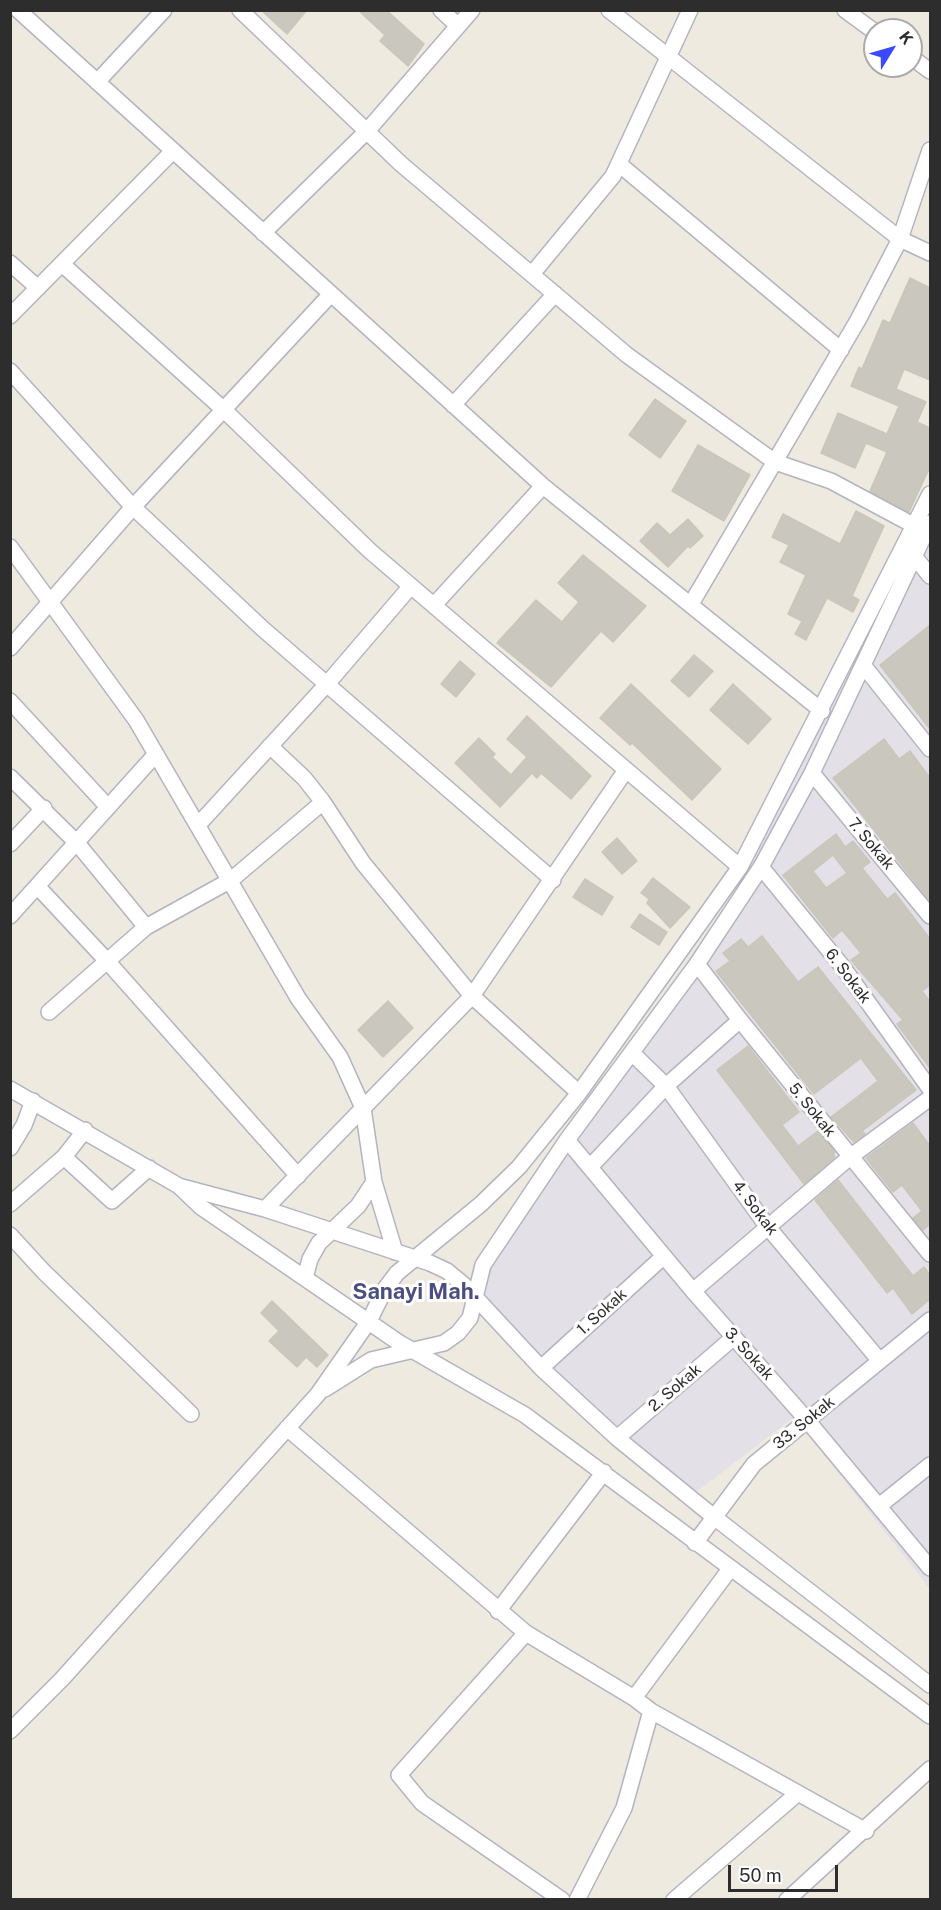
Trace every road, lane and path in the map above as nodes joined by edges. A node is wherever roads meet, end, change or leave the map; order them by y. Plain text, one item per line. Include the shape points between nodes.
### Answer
1 (18, 10) edge
2 (164, 10) edge
3 (240, 10) edge
4 (441, 10) edge
5 (472, 10) edge
6 (609, 10) edge
7 (690, 10) edge
8 (845, 10) edge
9 (863, 23) edge
10 (457, 25) junction
11 (668, 58) junction
12 (97, 82) junction
13 (367, 131) junction
14 (930, 150) edge
15 (173, 151) junction
16 (619, 164) junction
17 (263, 232) junction
18 (900, 239) junction
19 (930, 253) edge
20 (10, 263) edge
21 (62, 264) junction
22 (532, 274) junction
23 (38, 288) junction
24 (331, 294) junction
25 (555, 294) junction
26 (10, 316) edge
27 (841, 350) junction
28 (10, 370) edge
29 (453, 405) junction
30 (224, 410) junction
31 (775, 462) junction
32 (543, 486) junction
33 (930, 494) edge
34 (133, 507) junction
35 (923, 525) edge
36 (10, 547) edge
37 (914, 556) junction
38 (930, 576) edge
39 (411, 586) junction
40 (51, 600) junction
41 (691, 604) junction
42 (434, 605) junction
43 (10, 648) edge
44 (863, 665) junction
45 (327, 684) junction
46 (10, 701) edge
47 (822, 711) junction
48 (270, 746) junction
49 (930, 749) edge
50 (156, 754) junction
51 (626, 770) junction
52 (812, 773) junction
53 (10, 777) edge
54 (323, 802) junction
55 (107, 806) junction
56 (44, 808) junction
57 (198, 825) junction
58 (77, 843) junction
59 (10, 844) edge
60 (740, 867) junction
61 (761, 867) junction
62 (231, 880) junction
63 (554, 880) junction
64 (38, 887) junction
65 (10, 916) edge
66 (930, 916) edge
67 (146, 927) junction
68 (107, 961) junction
69 (697, 964) junction
70 (472, 996) junction
71 (49, 1012) dead end
72 (740, 1020) junction
73 (632, 1053) junction
74 (666, 1086) junction
75 (10, 1089) edge
76 (930, 1089) edge
77 (579, 1094) junction
78 (930, 1098) edge
79 (33, 1101) junction
80 (363, 1108) junction
81 (86, 1130) junction
82 (567, 1140) junction
83 (10, 1148) edge
84 (850, 1157) junction
85 (64, 1158) junction
86 (590, 1167) junction
87 (149, 1168) junction
88 (298, 1176) junction
89 (374, 1182) junction
90 (179, 1186) junction
91 (10, 1204) edge
92 (266, 1209) junction
93 (767, 1226) junction
94 (331, 1231) junction
95 (10, 1235) edge
96 (395, 1252) junction
97 (930, 1254) edge
98 (664, 1256) junction
99 (416, 1259) junction
100 (305, 1278) junction
101 (693, 1291) junction
102 (473, 1298) junction
103 (930, 1320) edge
104 (369, 1321) junction
105 (734, 1337) junction
106 (415, 1350) junction
107 (880, 1361) junction
108 (541, 1368) junction
109 (318, 1394) junction
110 (191, 1414) dead end
111 (807, 1420) junction
112 (287, 1428) junction
113 (617, 1438) junction
114 (930, 1465) edge
115 (604, 1472) junction
116 (879, 1506) junction
117 (714, 1517) junction
118 (695, 1543) junction
119 (930, 1568) edge
120 (730, 1569) junction
121 (498, 1611) junction
122 (526, 1633) junction
123 (930, 1685) edge
124 (634, 1698) junction
125 (651, 1711) junction
126 (930, 1716) edge
127 (10, 1731) edge
128 (930, 1769) edge
129 (798, 1793) junction
130 (866, 1831) junction
131 (562, 1899) edge
132 (577, 1899) edge
133 (674, 1899) edge
134 (787, 1899) edge

1 - 12 street
2 - 12 street
3 - 13 street
4 - 10 street
5 - 10 street
6 - 11 street
7 - 11 street
8 - 9 street
10 - 13 street
11 - 16 street
11 - 18 street
12 - 15 street
13 - 17 street
13 - 22 street
14 - 18 street
15 - 17 street
15 - 21 street
16 - 22 street
16 - 27 street
17 - 24 street
18 - 19 street
18 - 27 street
20 - 23 street
21 - 23 street
21 - 30 street
22 - 25 street
23 - 26 street
24 - 29 street
24 - 30 street
25 - 29 street
25 - 31 street via 627,355
27 - 31 street
28 - 34 street
29 - 32 street
30 - 34 street
30 - 39 street
31 - 35 street via 831,481
31 - 41 street
32 - 41 street
32 - 42 street
33 - 35 street
34 - 40 street
34 - 45 street
35 - 37 street
35 - 47 street
36 - 40 street
37 - 38 street
37 - 44 street
39 - 42 street
39 - 45 street
40 - 43 street
40 - 50 street
41 - 47 street
42 - 51 street
44 - 49 street
44 - 52 street
45 - 48 street
45 - 63 street
46 - 55 street
47 - 60 street
48 - 54 street
48 - 57 street
50 - 55 street
50 - 57 street
51 - 60 street
51 - 63 street
52 - 61 street
52 - 66 street, 7. Sokak
53 - 56 street
54 - 62 street
54 - 70 street via 363,863
55 - 58 street
56 - 58 street
56 - 59 street
57 - 62 street
58 - 64 street
58 - 67 street
60 - 77 street
61 - 69 street
61 - 76 street, 6. Sokak via 842,966
62 - 67 street
62 - 80 street via 298,998 340,1058
63 - 70 street
64 - 65 street
64 - 68 street
67 - 68 street
68 - 71 street
68 - 88 street
69 - 72 street, 5. Sokak
69 - 73 street
70 - 77 street
70 - 80 street
72 - 74 street
72 - 84 street, 5. Sokak
73 - 74 street, 4. Sokak
73 - 82 street
74 - 86 street
74 - 93 street, 4. Sokak
75 - 79 street
77 - 99 street via 519,1167
78 - 84 street
79 - 81 street
79 - 83 street
80 - 88 street
80 - 89 street
81 - 85 street
81 - 87 street
82 - 86 street, 3. Sokak
82 - 102 street via 483,1265
84 - 93 street
84 - 97 street, 5. Sokak
85 - 87 street via 112,1201
85 - 91 street
86 - 98 street, 3. Sokak
87 - 90 street
88 - 92 street
89 - 94 street via 358,1206
89 - 96 street
90 - 92 street
90 - 100 street via 201,1207
92 - 94 street
93 - 101 street
93 - 107 street, 4. Sokak
94 - 96 street
94 - 100 street via 314,1250
95 - 110 street
96 - 99 street
98 - 101 street, 3. Sokak
98 - 108 street, 1. Sokak
99 - 102 street via 447,1271
99 - 104 street via 397,1273
100 - 104 street
101 - 105 street, 3. Sokak
102 - 106 street via 470,1318 458,1333 444,1343
102 - 108 street
103 - 107 street, 33. Sokak
104 - 106 street
104 - 109 street
105 - 111 street, 3. Sokak
105 - 113 street, 2. Sokak
106 - 109 street via 371,1360
106 - 115 street via 525,1415
107 - 111 street, 33. Sokak
108 - 113 street
109 - 112 street
111 - 116 street, 3. Sokak
111 - 117 street, 33. Sokak via 754,1464
112 - 121 street
112 - 127 street
113 - 117 street
114 - 116 street
115 - 118 street
115 - 121 street
116 - 119 street, 3. Sokak
117 - 118 street, 33. Sokak
117 - 123 street
118 - 120 street
120 - 124 street
120 - 126 street
121 - 122 street
122 - 124 street
122 - 131 street via 399,1775 422,1803
124 - 125 street
125 - 129 street
125 - 132 street via 624,1808
128 - 130 street
129 - 130 street
129 - 133 street
130 - 134 street

